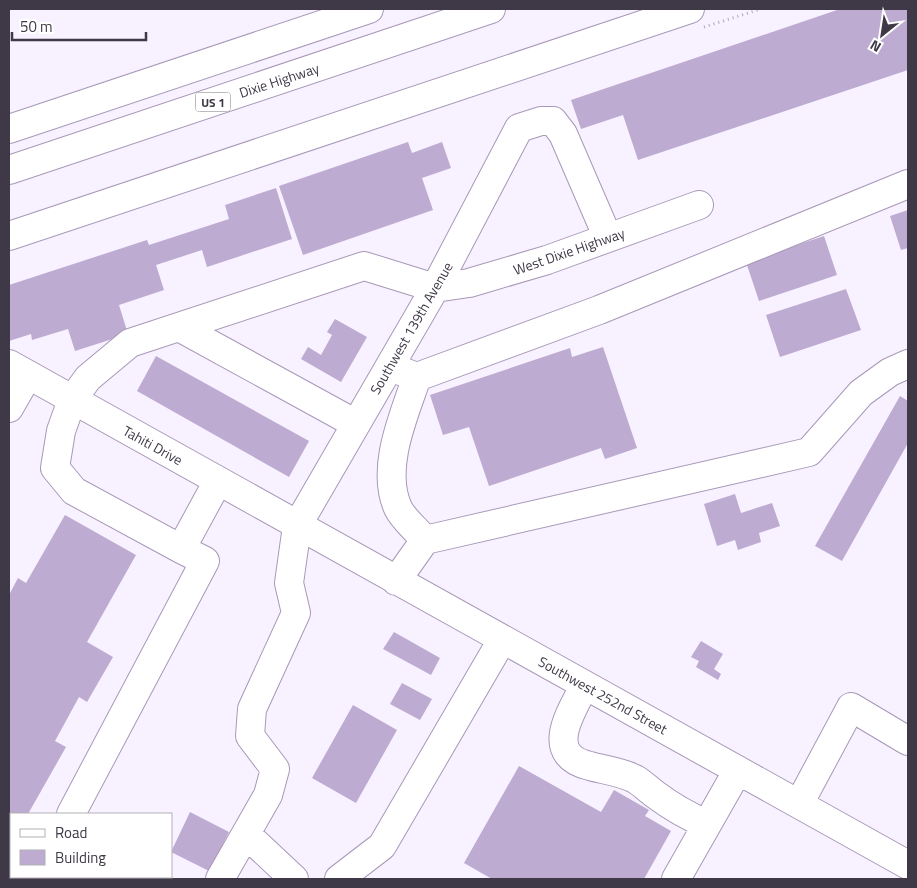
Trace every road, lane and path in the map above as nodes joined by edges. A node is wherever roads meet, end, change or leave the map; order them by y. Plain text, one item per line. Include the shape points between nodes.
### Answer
1 (369, 9) edge
2 (492, 9) edge
3 (690, 9) edge
4 (9, 129) edge
5 (9, 170) edge
6 (908, 184) edge
7 (700, 205) dead end
8 (9, 236) edge
9 (608, 238) junction
10 (435, 288) junction
11 (178, 327) junction
12 (908, 364) edge
13 (390, 367) junction
14 (18, 370) edge
15 (417, 377) junction
16 (72, 400) junction
17 (9, 408) edge
18 (356, 424) junction
19 (218, 481) junction
20 (297, 526) junction
21 (425, 540) junction
22 (181, 549) junction
23 (396, 580) junction
24 (502, 640) junction
25 (585, 685) junction
26 (908, 741) edge
27 (738, 770) junction
28 (798, 804) junction
29 (71, 813) edge
30 (706, 824) junction
31 (247, 835) junction
32 (908, 865) edge
33 (220, 879) edge
34 (294, 879) edge
35 (339, 879) edge
36 (676, 879) edge

1 - 4 main road
2 - 5 main road, Dixie Highway / US 1
3 - 8 main road
6 - 15 main road via 599,310
7 - 9 main road, West Dixie Highway
9 - 10 main road, West Dixie Highway via 492,277
9 - 10 main road, Southwest 139th Avenue via 563,134 553,121 541,121 519,128
10 - 11 main road via 364,266
10 - 13 main road, Southwest 139th Avenue
11 - 16 main road via 130,343 88,378
11 - 18 main road
12 - 21 main road via 890,372 861,393 809,452
13 - 15 main road
13 - 18 main road, Southwest 139th Avenue
14 - 16 main road, Tahiti Drive
14 - 17 main road
15 - 21 main road via 396,438 392,481 398,508
16 - 19 main road, Tahiti Drive
16 - 22 main road via 60,431 55,468 74,491
18 - 20 main road, Southwest 139th Avenue
19 - 20 main road, Tahiti Drive
19 - 22 main road
20 - 23 main road, Southwest 252nd Street
20 - 31 main road via 289,583 296,613 252,709 250,736 274,769 268,795
21 - 23 main road
22 - 29 main road via 205,561
23 - 24 main road, Southwest 252nd Street
24 - 25 main road, Southwest 252nd Street
24 - 35 main road via 382,846
25 - 27 main road, Southwest 252nd Street
25 - 30 main road via 566,722 562,741 566,751 586,765 635,778 680,812
26 - 28 main road via 851,707
27 - 28 main road, Southwest 252nd Street
27 - 30 main road
28 - 32 main road, Southwest 252nd Street
30 - 36 main road
31 - 33 main road
31 - 34 main road

